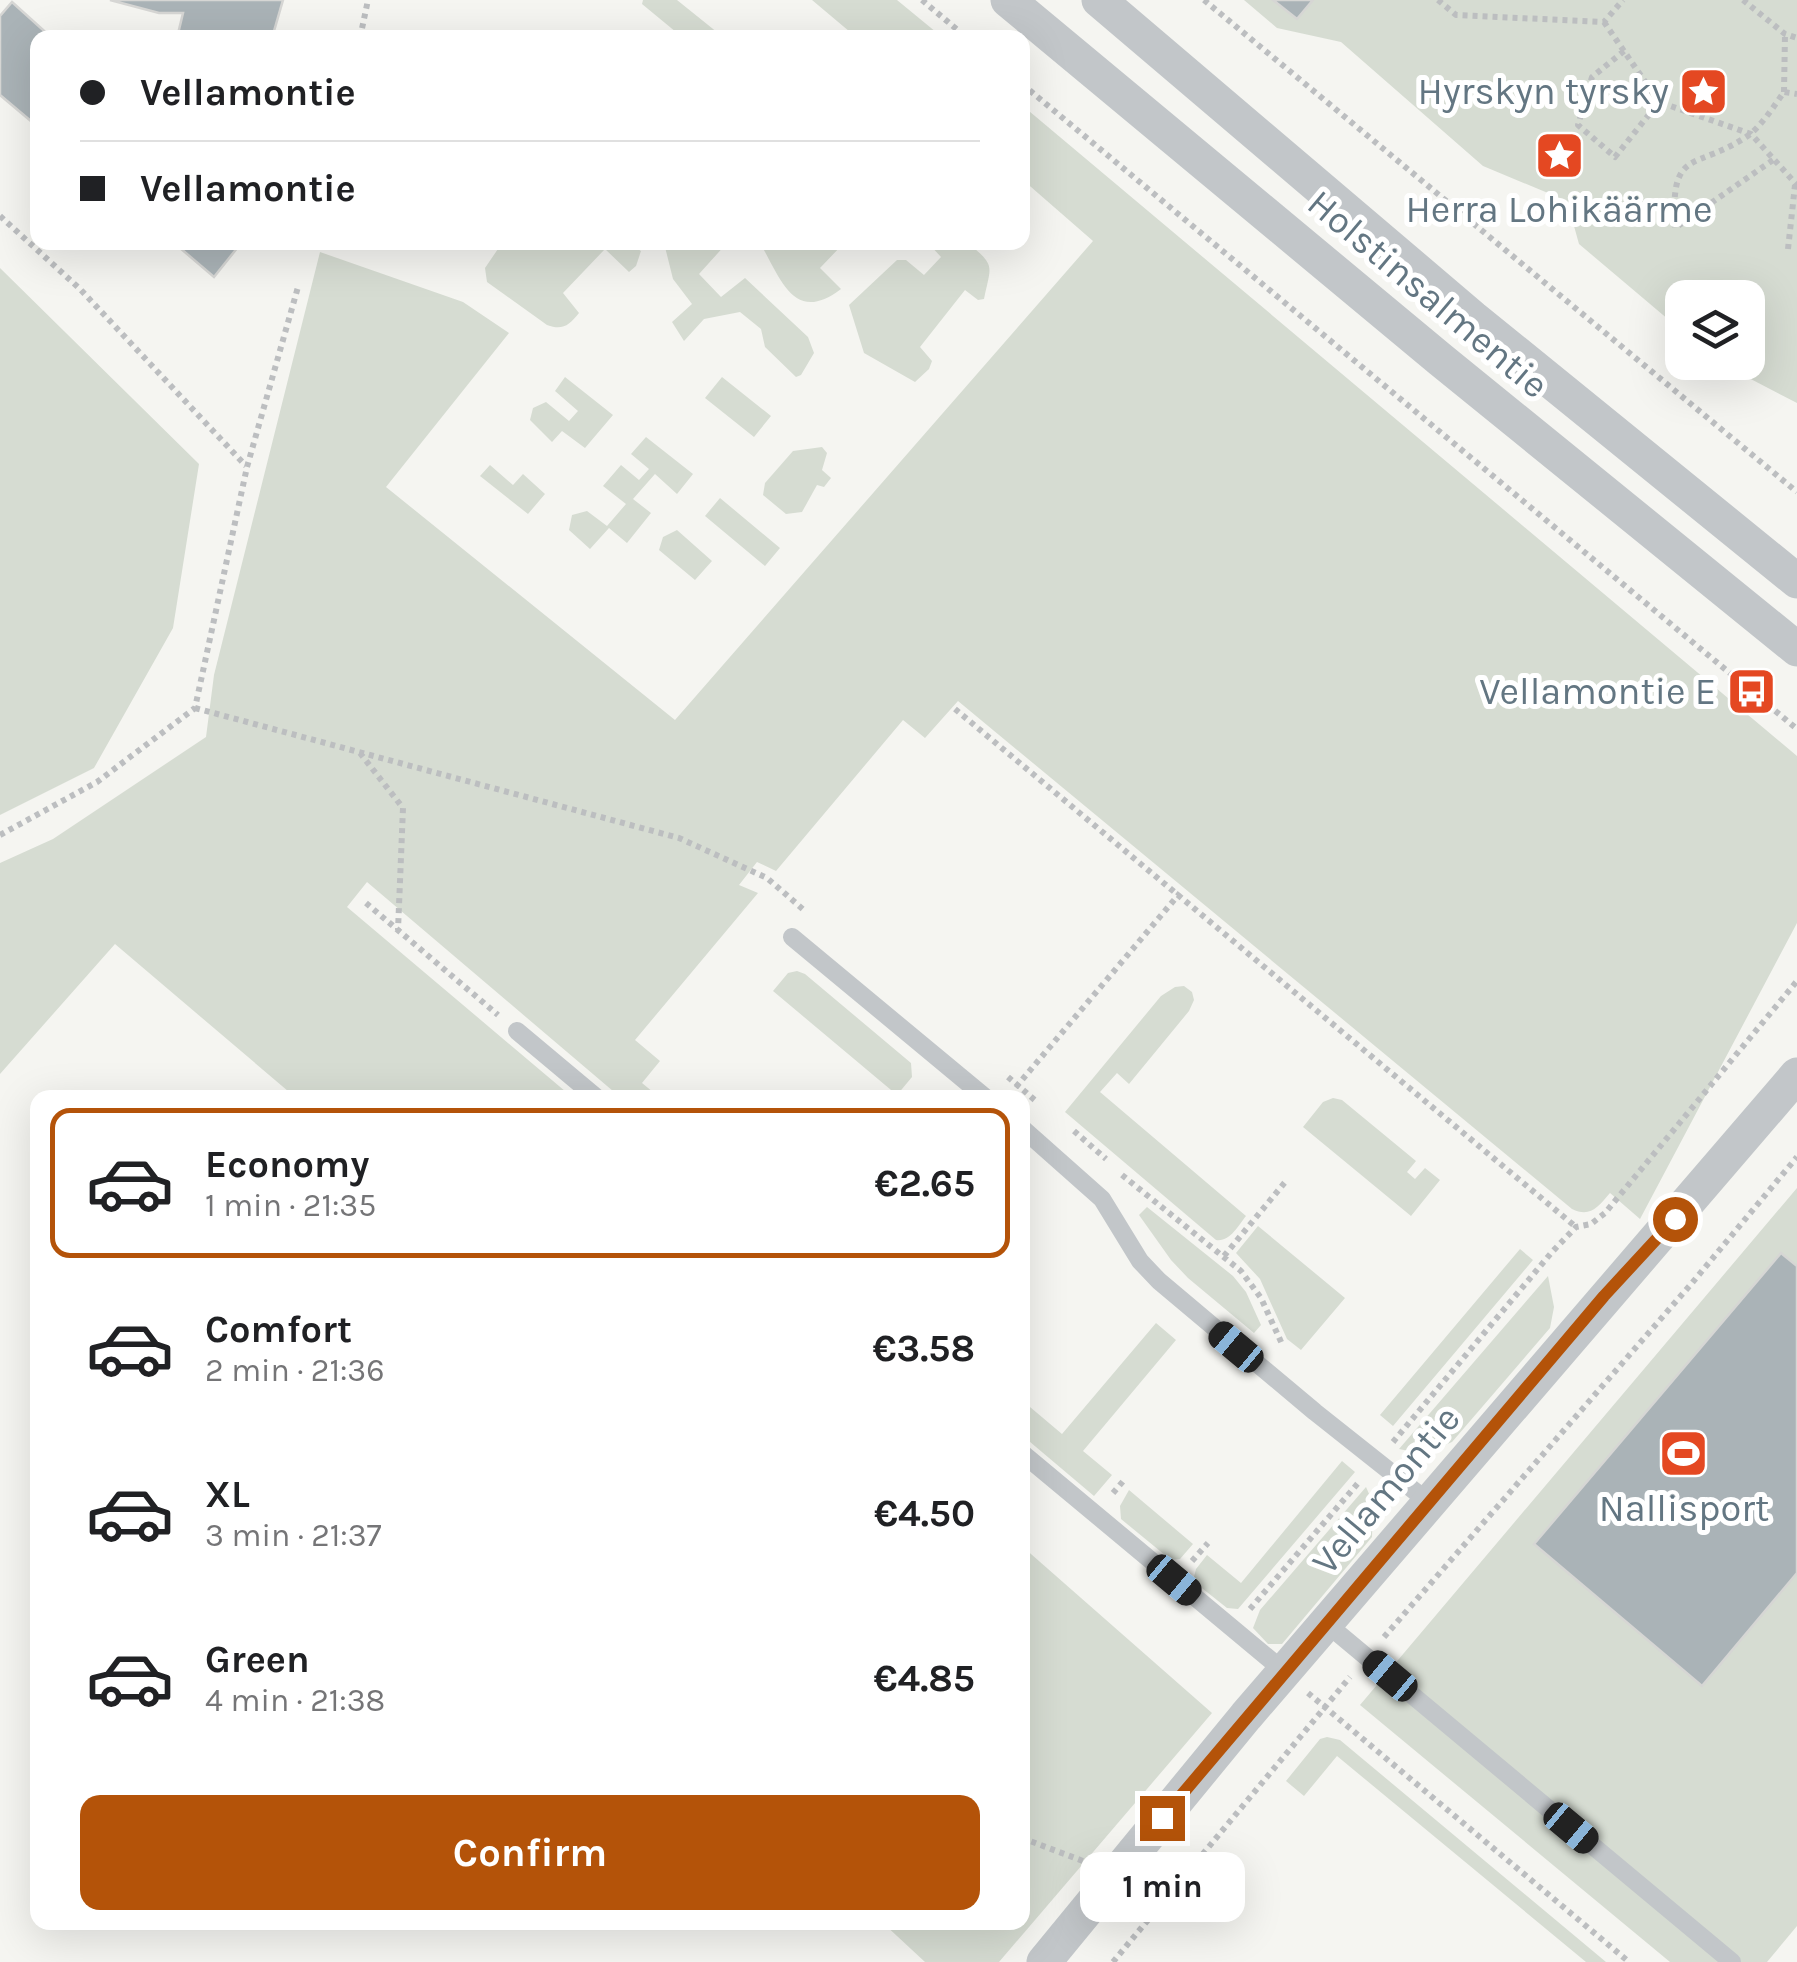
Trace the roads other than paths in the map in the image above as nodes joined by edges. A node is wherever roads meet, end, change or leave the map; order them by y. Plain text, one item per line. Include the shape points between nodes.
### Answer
1 (1008, 0) edge
2 (1099, 0) edge
3 (1797, 581) edge
4 (1797, 649) edge
5 (792, 937) dead end
6 (518, 1031) road end
7 (1797, 1075) edge
8 (588, 1090) edge
9 (976, 1090) edge
10 (1030, 1135) edge
11 (1030, 1460) edge
12 (1431, 1504) junction
13 (1328, 1624) junction
14 (1285, 1672) junction
15 (1044, 1962) edge
16 (1732, 1962) edge

1 - 4 street, Holstinsalmentie
2 - 3 street, Holstinsalmentie via 1473,318
5 - 9 lane
6 - 8 lane
7 - 12 street, Vellamontie
10 - 12 lane via 1102,1199 1159,1281
11 - 14 lane
12 - 13 street, Vellamontie
13 - 14 street, Vellamontie
13 - 16 lane
14 - 15 street, Vellamontie

